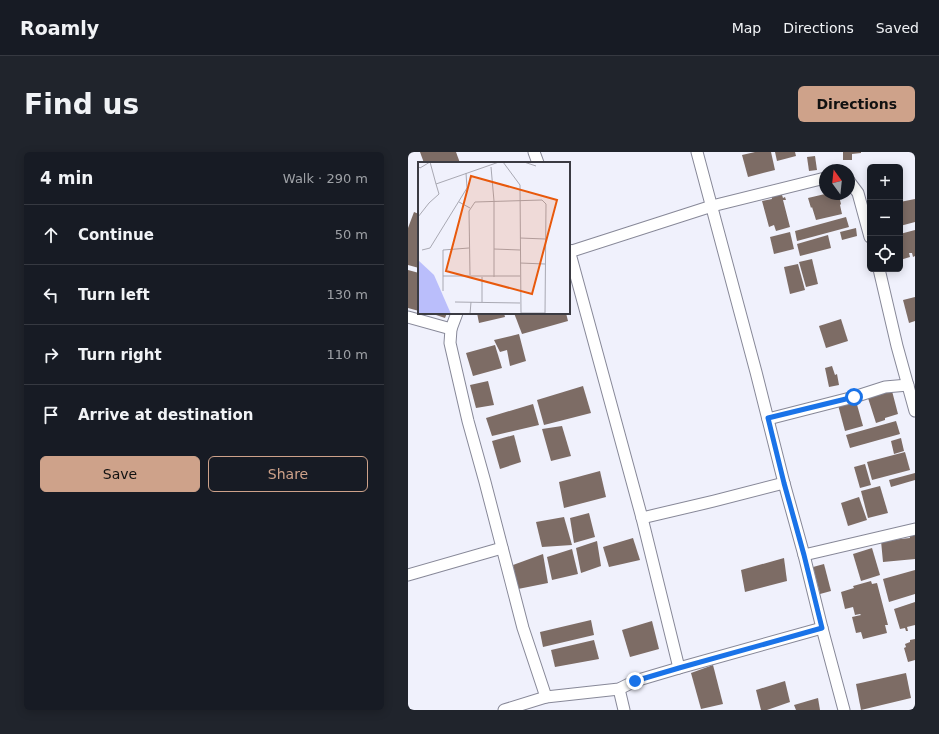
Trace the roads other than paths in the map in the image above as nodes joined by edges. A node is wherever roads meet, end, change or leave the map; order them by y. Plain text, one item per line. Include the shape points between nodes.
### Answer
1 (534, 152) edge
2 (697, 152) edge
3 (538, 162) edge
4 (819, 179) edge
5 (855, 189) edge
6 (712, 206) junction
7 (870, 236) edge
8 (570, 251) edge
9 (570, 255) edge
10 (880, 272) edge
11 (456, 314) edge
12 (408, 317) edge
13 (451, 329) junction
14 (908, 385) junction
15 (915, 411) edge
16 (768, 418) junction
17 (784, 483) junction
18 (642, 518) junction
19 (915, 529) edge
20 (502, 548) junction
21 (804, 555) junction
22 (408, 575) edge
23 (822, 628) junction
24 (679, 668) junction
25 (619, 689) junction
26 (546, 697) junction
27 (504, 710) edge
28 (624, 710) edge
29 (844, 710) edge

1 - 3 street
2 - 6 street
4 - 6 street
5 - 7 street
6 - 8 street
6 - 16 street
9 - 18 street
10 - 14 street
11 - 13 street
12 - 13 street
13 - 20 street via 450,343 468,422
14 - 15 street
14 - 16 street via 885,386 854,397
16 - 17 street
17 - 18 street
17 - 21 street
18 - 24 street
19 - 21 street
20 - 22 street
20 - 26 street via 523,628
21 - 23 street
23 - 24 street
23 - 29 street
24 - 25 street via 635,681
25 - 26 street
25 - 28 street
26 - 27 street

